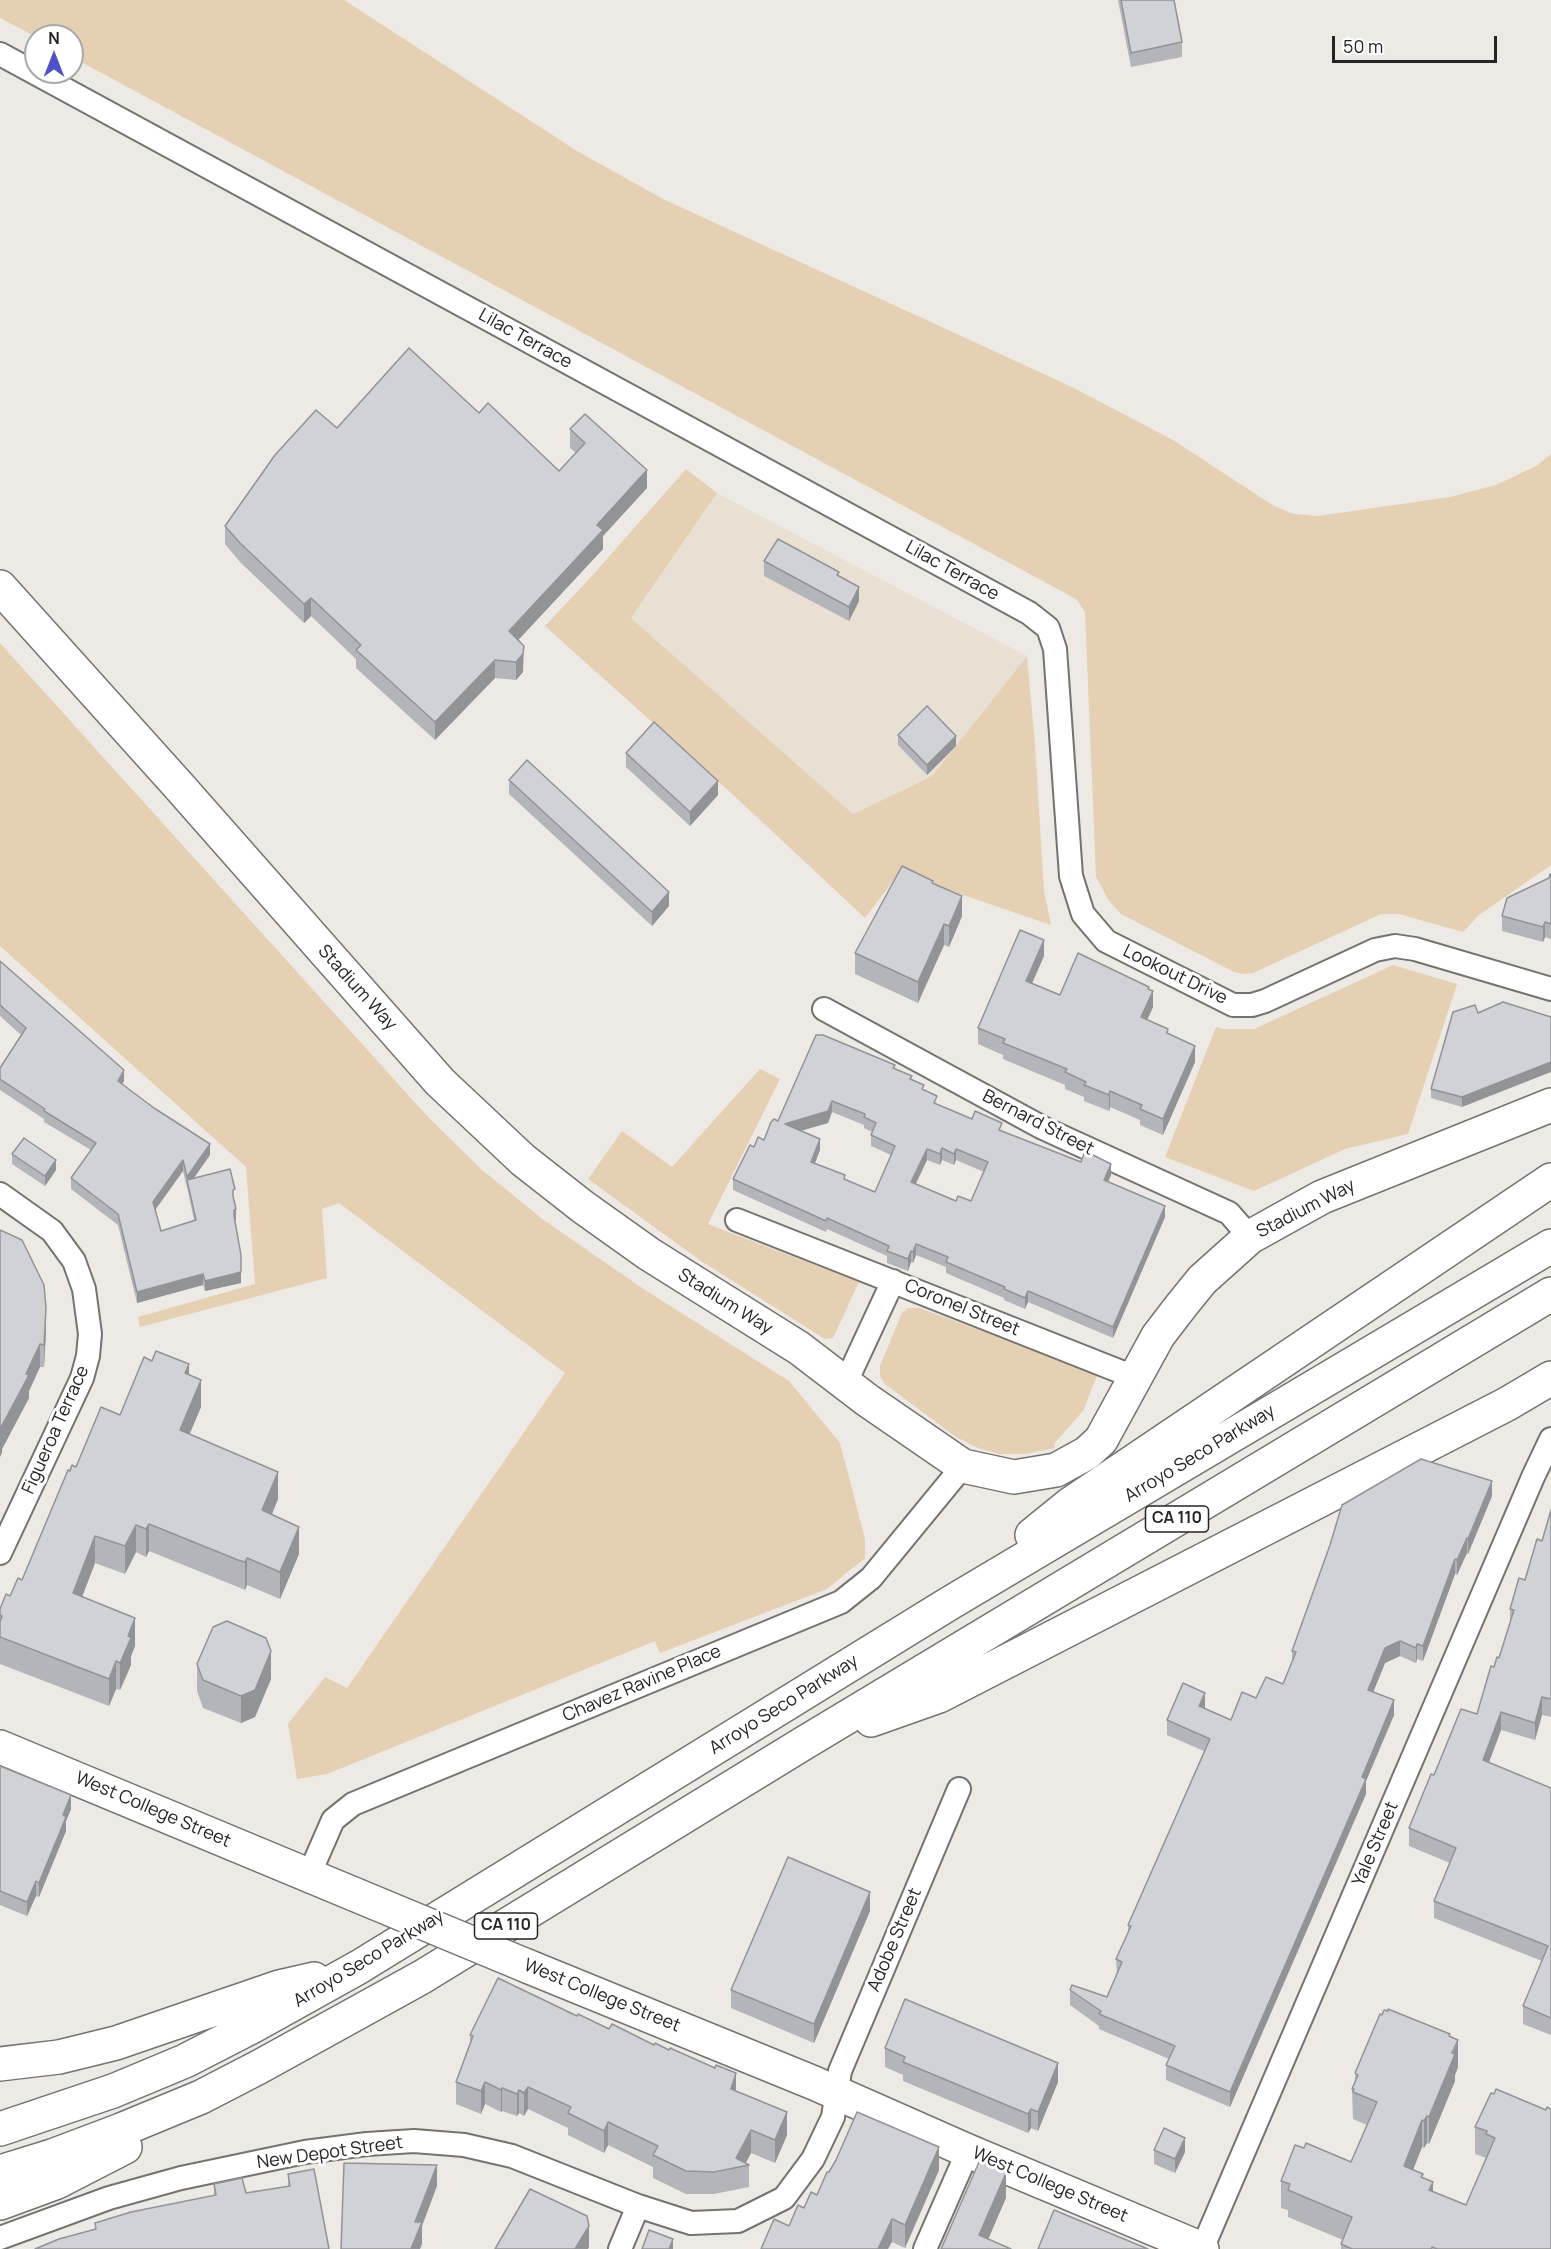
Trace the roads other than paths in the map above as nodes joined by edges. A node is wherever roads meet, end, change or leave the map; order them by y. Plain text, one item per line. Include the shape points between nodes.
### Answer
1 (0, 54) edge
2 (0, 588) edge
3 (1048, 628) joint
4 (1551, 989) edge
5 (824, 1009) dead end
6 (1551, 1105) edge
7 (1551, 1180) edge
8 (0, 1194) edge
9 (737, 1220) dead end
10 (1250, 1237) junction
11 (1551, 1246) edge
12 (893, 1281) junction
13 (1551, 1294) edge
14 (1134, 1377) junction
15 (1551, 1378) edge
16 (846, 1382) junction
17 (1551, 1386) edge
18 (1507, 1404) junction
19 (1551, 1439) edge
20 (963, 1466) junction
21 (0, 1553) edge
22 (950, 1603) junction
23 (804, 1743) junction
24 (0, 1747) edge
25 (960, 1789) dead end
26 (309, 1875) junction
27 (359, 1967) junction
28 (0, 2064) edge
29 (837, 2093) junction
30 (201, 2097) junction
31 (0, 2129) edge
32 (968, 2151) junction
33 (0, 2172) edge
34 (0, 2203) edge
35 (638, 2206) junction
36 (0, 2238) edge
37 (620, 2249) edge
38 (925, 2249) edge
39 (1202, 2249) edge

1 - 3 street, Lilac Terrace via 1029,613
2 - 16 main road, Stadium Way via 440,1082 523,1160 648,1254 799,1348
3 - 4 street, Lookout Drive via 1055,649 1071,876 1083,914 1106,941 1233,1005 1265,1001 1375,950 1395,946
5 - 10 street, Bernard Street via 1043,1128 1229,1213
6 - 10 main road, Stadium Way via 1322,1197
7 - 22 main road via 1069,1505
8 - 21 street, Figueroa Terrace via 52,1231 74,1261 84,1289 90,1334 82,1378
9 - 12 street
10 - 14 main road, Stadium Way via 1202,1280 1158,1336
11 - 22 main road, Arroyo Seco Parkway / CA 110
12 - 14 street, Coronel Street
12 - 16 street, Coronel Street
13 - 23 main road, CA 110
14 - 20 main road, Stadium Way via 1101,1440 1087,1453 1056,1470 1014,1477
15 - 18 main road
16 - 20 main road, Stadium Way
17 - 18 main road
18 - 23 main road via 939,1696
19 - 39 street, Yale Street
20 - 26 street, Chavez Ravine Place via 871,1578 841,1602 353,1804 333,1820
22 - 27 main road, Arroyo Seco Parkway / CA 110
23 - 30 main road, CA 110 via 422,1977
24 - 26 main road, West College Street
25 - 29 street, Adobe Street via 840,2071
26 - 29 main road, West College Street, bridge
27 - 28 main road via 279,1988 116,2043 59,2057
27 - 31 main road, Arroyo Seco Parkway / CA 110 via 184,2061 113,2091
29 - 32 main road, West College Street
29 - 35 street, New Depot Street via 833,2117 813,2159 784,2199 738,2221 691,2223
30 - 33 main road, CA 110 via 82,2145
30 - 34 main road via 143,2138 57,2182
32 - 38 street
32 - 39 main road, West College Street
35 - 36 street, New Depot Street via 512,2156 464,2145 414,2141 305,2152 182,2178
35 - 37 street

